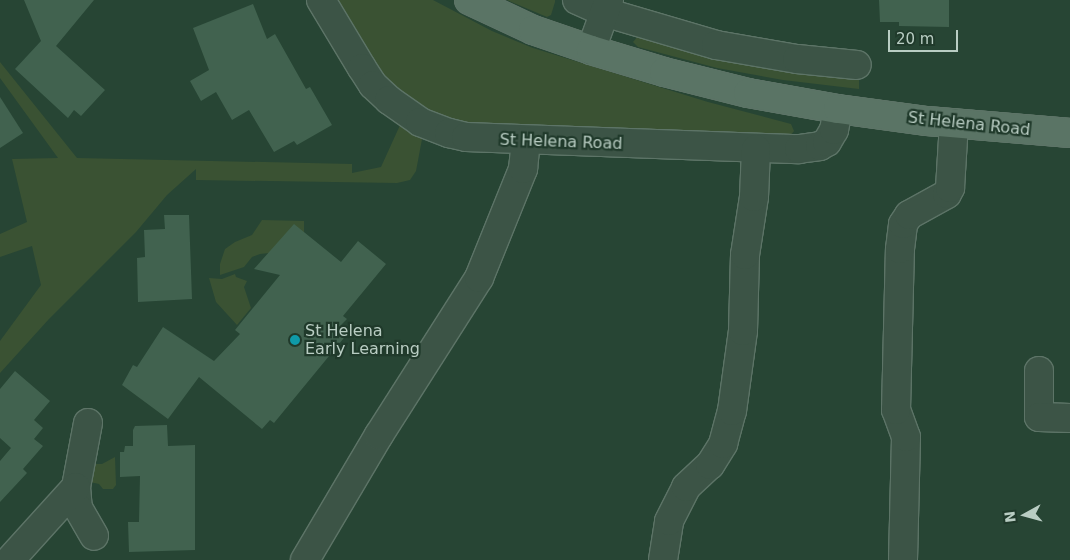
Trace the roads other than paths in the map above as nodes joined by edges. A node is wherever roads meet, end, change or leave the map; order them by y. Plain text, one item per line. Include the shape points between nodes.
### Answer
1 (320, 0) edge
2 (469, 0) edge
3 (577, 0) edge
4 (606, 6) edge
5 (591, 50) junction
6 (857, 66) dead end
7 (838, 109) junction
8 (954, 123) junction
9 (1070, 133) edge
10 (526, 141) junction
11 (756, 149) junction
12 (1039, 371) dead end
13 (1070, 418) edge
14 (88, 423) dead end
15 (76, 487) junction
16 (94, 536) dead end
17 (10, 560) edge
18 (305, 560) edge
19 (663, 560) edge
20 (903, 560) edge

1 - 10 street, St Helena Road via 373,85 406,113 449,133
2 - 5 main road, St Helena Road via 533,30
3 - 4 street
4 - 5 street
4 - 6 street via 716,45
5 - 7 main road, St Helena Road via 706,83
7 - 8 main road, St Helena Road
7 - 11 street, St Helena Road via 832,137 820,146
8 - 9 main road, St Helena Road
8 - 20 street via 947,194 909,215 903,224 896,410 906,437
10 - 11 street, St Helena Road
10 - 18 street via 523,169 479,278
11 - 19 street via 754,197 745,255 743,332 732,411 723,444 710,465 686,487 669,521
12 - 13 street via 1038,417
14 - 15 street
15 - 16 street via 78,508
15 - 17 street

